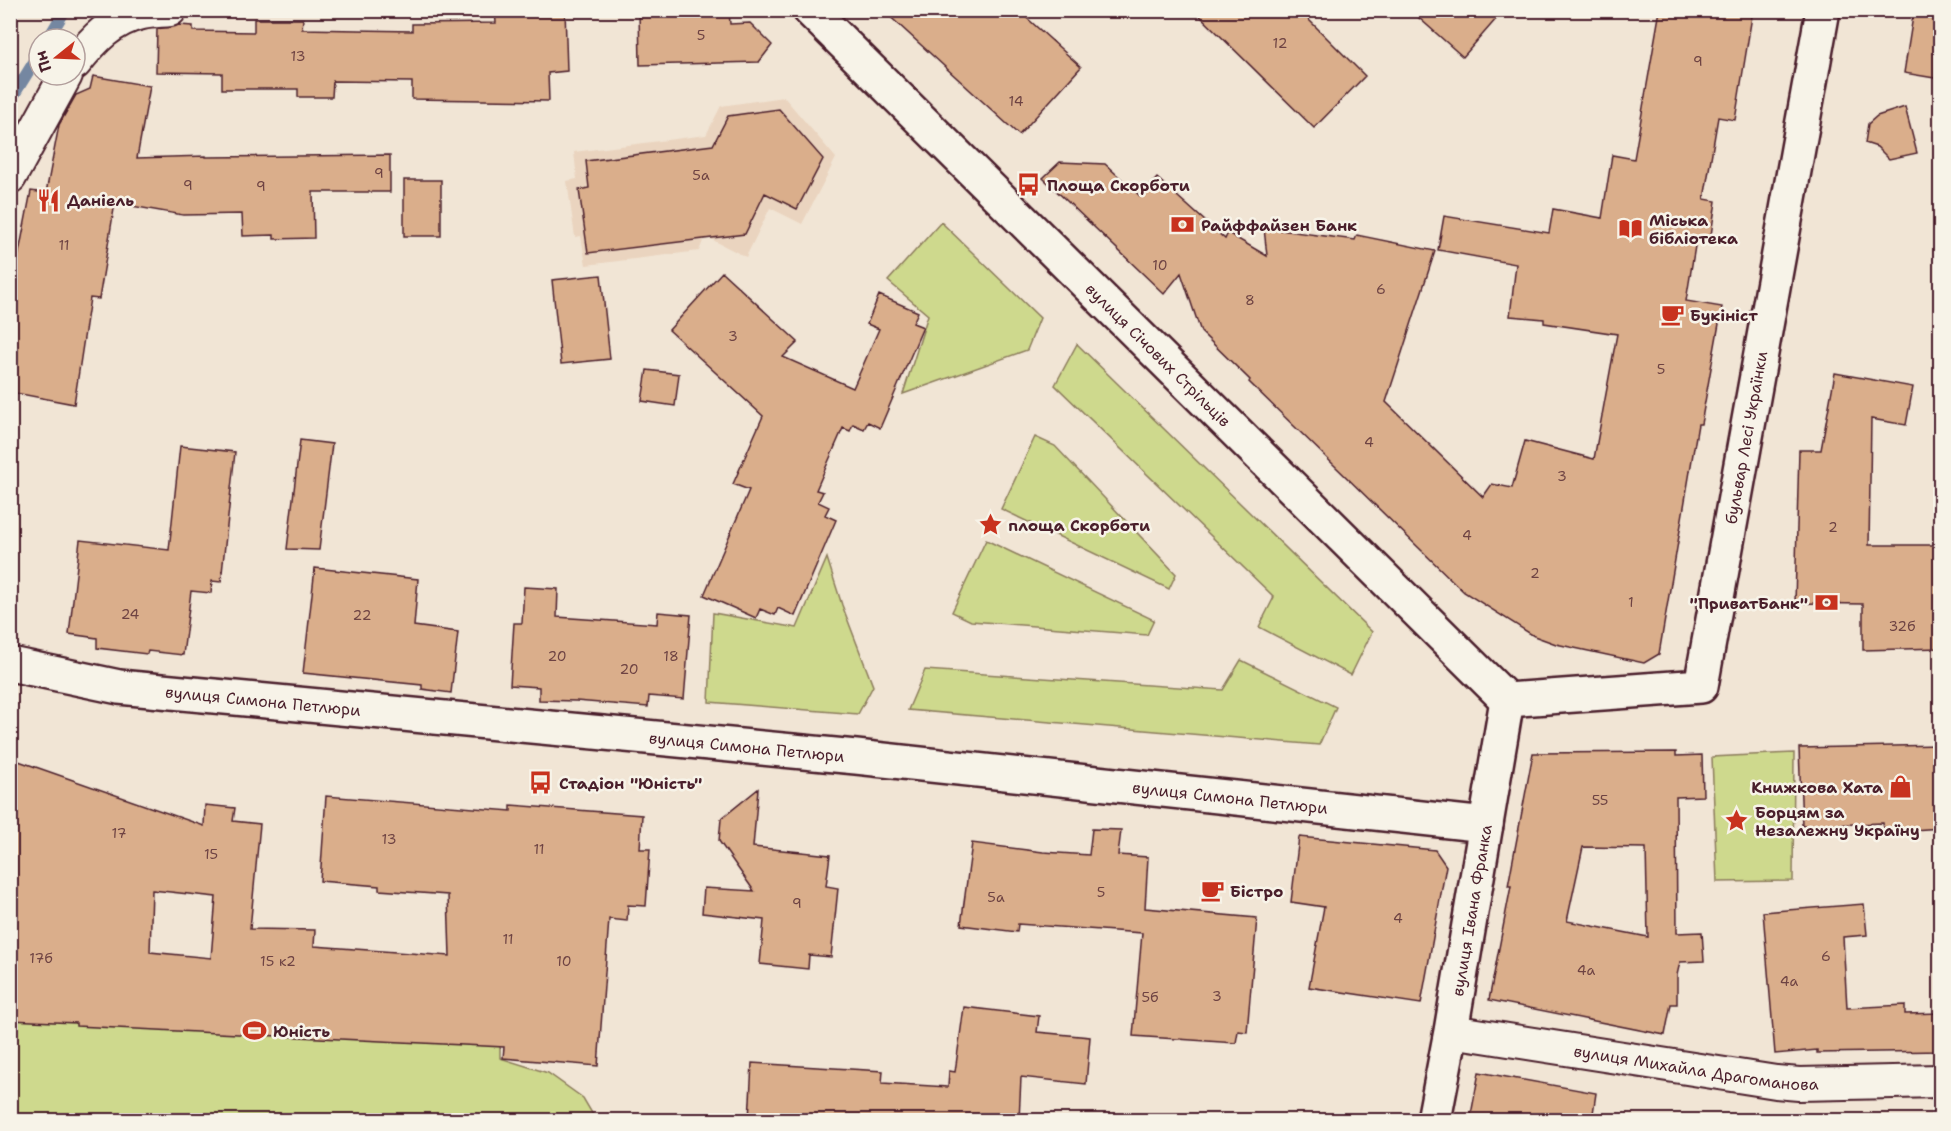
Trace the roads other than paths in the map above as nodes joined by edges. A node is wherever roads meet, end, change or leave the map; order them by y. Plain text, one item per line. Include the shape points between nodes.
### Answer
1 (170, 10) edge
2 (810, 10) edge
3 (1823, 10) edge
4 (87, 48) edge
5 (59, 87) edge
6 (10, 177) edge
7 (10, 664) edge
8 (1507, 699) junction
9 (1486, 825) junction
10 (1451, 1031) junction
11 (1941, 1082) edge
12 (1434, 1120) edge

1 - 4 street via 141,13 117,22
2 - 8 street, вулиця Січових Стрільців
3 - 8 street, бульвар Лесі Українки via 1701,686
5 - 6 street
7 - 9 street, вулиця Симона Петлюри via 119,687 856,757
8 - 9 street, вулиця Івана Франка
9 - 10 street, вулиця Івана Франка
10 - 11 street, вулиця Михайла Драгоманова via 1776,1082
10 - 12 street, вулиця Івана Франка

